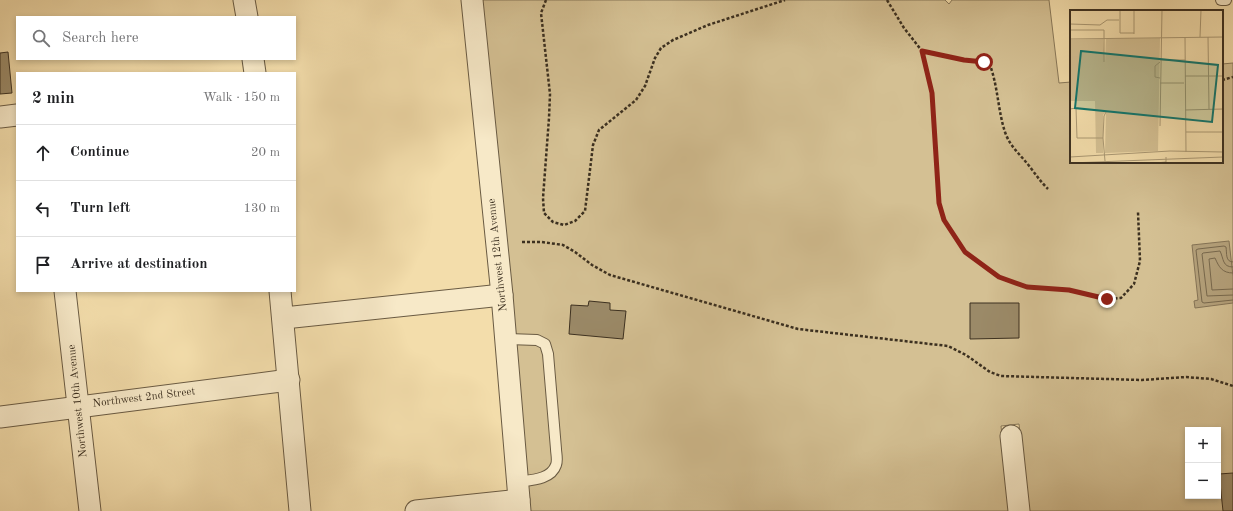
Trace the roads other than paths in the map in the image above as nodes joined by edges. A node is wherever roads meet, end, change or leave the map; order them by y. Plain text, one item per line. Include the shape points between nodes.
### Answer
1 (244, 0) edge
2 (472, 0) edge
3 (1221, 0) edge
4 (1226, 0) edge
5 (247, 16) edge
6 (253, 60) edge
7 (255, 72) edge
8 (16, 115) edge
9 (0, 117) edge
10 (65, 292) edge
11 (280, 292) edge
12 (502, 296) junction
13 (284, 318) junction
14 (506, 339) junction
15 (289, 380) junction
16 (78, 406) junction
17 (0, 417) edge
18 (1012, 436) dead end
19 (519, 498) edge
20 (90, 511) edge
21 (300, 511) edge
22 (416, 511) edge
23 (1019, 511) edge

1 - 5 street
2 - 12 street, Northwest 12th Avenue
3 - 4 lane
6 - 7 street
8 - 9 street
10 - 16 street, Northwest 10th Avenue
11 - 13 street
12 - 13 street
12 - 14 street, Northwest 12th Avenue
13 - 15 street
14 - 19 street, Northwest 12th Avenue
14 - 19 lane via 537,340 545,344 556,441 556,464 552,472
15 - 16 street, Northwest 2nd Street
15 - 21 street
16 - 17 street, Northwest 2nd Street
16 - 20 street, Northwest 10th Avenue
18 - 23 street
19 - 22 street

